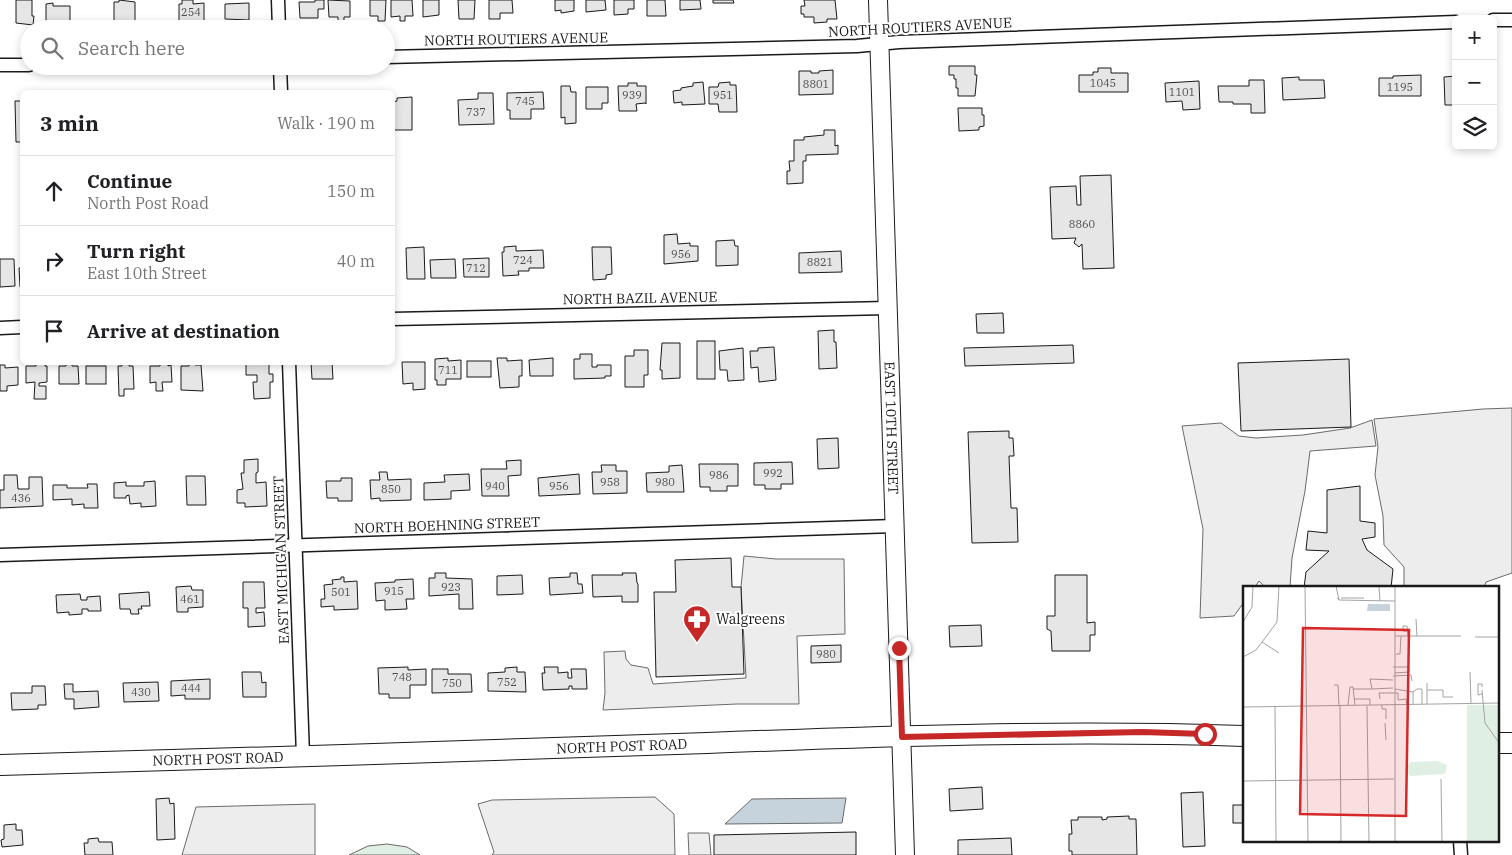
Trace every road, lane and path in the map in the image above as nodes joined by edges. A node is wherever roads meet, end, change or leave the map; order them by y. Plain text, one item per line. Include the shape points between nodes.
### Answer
1 (278, 0) edge
2 (878, 0) edge
3 (279, 20) edge
4 (1497, 20) edge
5 (1512, 20) edge
6 (1452, 22) edge
7 (879, 43) junction
8 (395, 57) edge
9 (20, 64) edge
10 (0, 65) edge
11 (280, 75) edge
12 (281, 90) edge
13 (888, 308) junction
14 (395, 319) edge
15 (20, 327) edge
16 (0, 328) edge
17 (289, 365) edge
18 (895, 526) junction
19 (295, 544) junction
20 (0, 555) edge
21 (1243, 736) edge
22 (902, 737) junction
23 (303, 756) junction
24 (0, 765) edge
25 (1460, 842) edge
26 (905, 855) edge
27 (1460, 855) edge

1 - 3 street
2 - 7 main road, EAST 10TH STREET
4 - 5 street
6 - 7 street, NORTH ROUTIERS AVENUE
7 - 8 street, NORTH ROUTIERS AVENUE
7 - 13 main road, EAST 10TH STREET
9 - 10 street
11 - 12 street
13 - 14 street, NORTH BAZIL AVENUE
13 - 18 main road, EAST 10TH STREET
15 - 16 street
17 - 19 street, EAST MICHIGAN STREET
18 - 19 street, NORTH BOEHNING STREET
18 - 22 main road, EAST 10TH STREET
19 - 20 street, NORTH BOEHNING STREET
19 - 23 street, EAST MICHIGAN STREET
21 - 22 main road, NORTH POST ROAD via 1142,732
22 - 23 main road, NORTH POST ROAD
22 - 26 main road, EAST 10TH STREET
23 - 24 main road, NORTH POST ROAD
25 - 27 street

